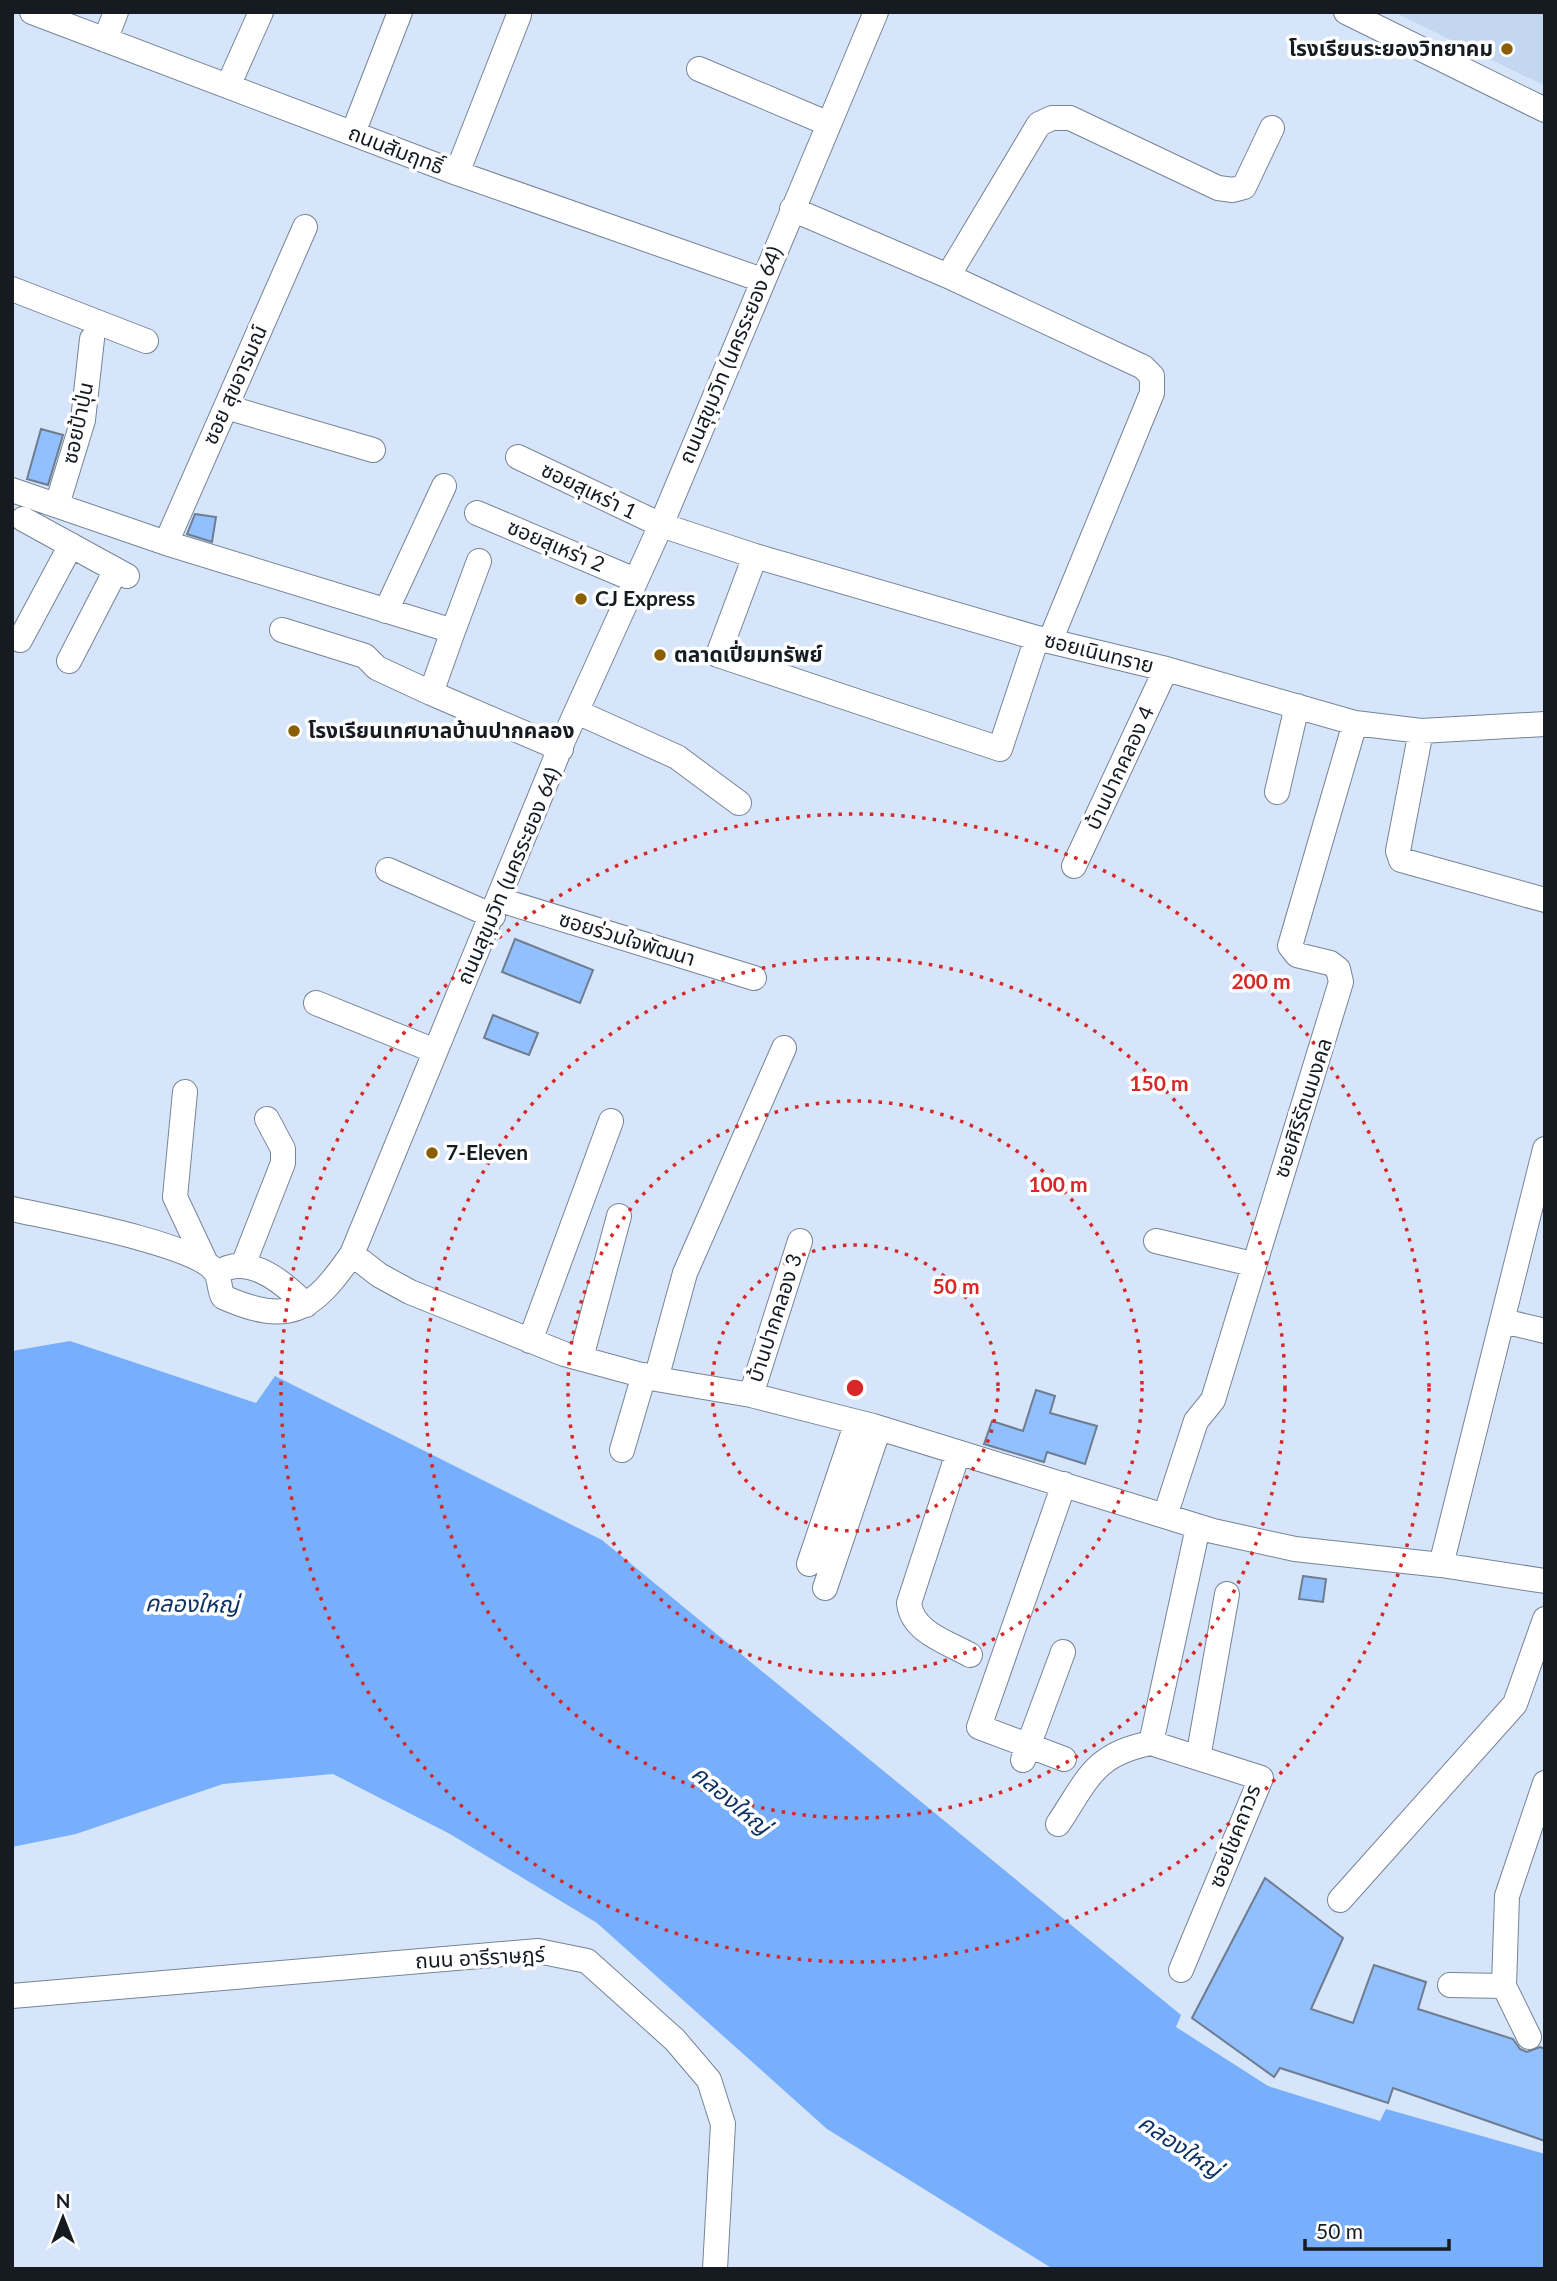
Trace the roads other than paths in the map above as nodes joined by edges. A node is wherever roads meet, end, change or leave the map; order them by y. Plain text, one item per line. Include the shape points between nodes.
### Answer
1 (32, 12) edge
2 (116, 12) edge
3 (261, 12) edge
4 (400, 12) edge
5 (876, 12) edge
6 (1346, 12) edge
7 (519, 15) dead end
8 (105, 40) junction
9 (699, 69) dead end
10 (228, 86) junction
11 (1545, 110) edge
12 (829, 124) junction
13 (1272, 128) dead end
14 (353, 133) junction
15 (457, 173) junction
16 (792, 209) junction
17 (305, 227) dead end
18 (948, 276) junction
19 (762, 281) junction
20 (12, 289) edge
21 (92, 339) dead end
22 (146, 341) dead end
23 (226, 407) junction
24 (373, 450) dead end
25 (518, 457) dead end
26 (444, 486) dead end
27 (12, 490) edge
28 (57, 505) junction
29 (477, 513) dead end
30 (16, 519) edge
31 (660, 525) junction
32 (166, 543) junction
33 (71, 545) junction
34 (755, 556) junction
35 (479, 561) dead end
36 (635, 580) junction
37 (386, 611) junction
38 (282, 630) dead end
39 (453, 631) junction
40 (1044, 639) junction
41 (20, 640) dead end
42 (69, 661) dead end
43 (1166, 669) junction
44 (431, 693) junction
45 (1297, 706) junction
46 (577, 712) junction
47 (1354, 723) junction
48 (1545, 724) edge
49 (1421, 731) junction
50 (561, 749) junction
51 (1277, 792) dead end
52 (739, 803) dead end
53 (1074, 866) dead end
54 (388, 870) dead end
55 (1545, 900) edge
56 (496, 908) junction
57 (754, 978) dead end
58 (316, 1003) dead end
59 (784, 1048) dead end
60 (435, 1051) junction
61 (184, 1092) dead end
62 (267, 1119) dead end
63 (611, 1121) dead end
64 (1545, 1149) edge
65 (12, 1209) edge
66 (619, 1216) dead end
67 (800, 1241) dead end
68 (1156, 1241) dead end
69 (352, 1254) junction
70 (1252, 1264) junction
71 (243, 1265) junction
72 (212, 1268) junction
73 (306, 1304) junction
74 (1503, 1321) junction
75 (1545, 1331) edge
76 (530, 1341) junction
77 (581, 1358) junction
78 (650, 1377) junction
79 (751, 1395) junction
80 (868, 1425) junction
81 (622, 1450) dead end
82 (958, 1453) junction
83 (1064, 1484) junction
84 (1164, 1516) junction
85 (1198, 1527) junction
86 (809, 1564) dead end
87 (1441, 1565) junction
88 (1545, 1581) edge
89 (825, 1588) dead end
90 (1227, 1594) dead end
91 (1545, 1619) edge
92 (1063, 1652) dead end
93 (970, 1655) dead end
94 (1152, 1743) junction
95 (1025, 1754) junction
96 (1198, 1758) junction
97 (1064, 1759) dead end
98 (1545, 1783) edge
99 (1058, 1824) dead end
100 (1340, 1900) dead end
101 (1181, 1970) dead end
102 (1450, 1985) dead end
103 (1504, 1986) junction
104 (12, 1996) edge
105 (1529, 2037) dead end
106 (715, 2269) edge

1 - 8 street, ถนนสัมฤทธิ์
2 - 8 street
3 - 10 street
4 - 14 street
5 - 12 street, ถนนสุขุมวิท (นครระยอง 64)
6 - 11 street
7 - 15 street
8 - 10 street, ถนนสัมฤทธิ์
9 - 12 street
10 - 14 street, ถนนสัมฤทธิ์
12 - 16 street, ถนนสุขุมวิท (นครระยอง 64)
13 - 18 street via 1244,187 1233,190 1218,188 1070,118 1052,118 1039,124
14 - 15 street, ถนนสัมฤทธิ์
15 - 19 street, ถนนสัมฤทธิ์
16 - 18 street
16 - 19 street, ถนนสุขุมวิท (นครระยอง 64)
17 - 23 street, ซอย สุขอารมณ์
18 - 40 street via 1143,367 1152,376 1152,393
19 - 31 street, ถนนสุขุมวิท (นครระยอง 64)
20 - 22 street
21 - 28 street, ซอยป้าปุ่น via 83,420
23 - 24 street
23 - 32 street, ซอย สุขอารมณ์
25 - 31 street, ซอยสุเหร่า 1
26 - 37 street
27 - 28 street
28 - 32 street
29 - 36 street, ซอยสุเหร่า 2
30 - 33 street
31 - 34 street, ซอยเนินทราย
31 - 36 street, ถนนสุขุมวิท (นครระยอง 64)
32 - 37 street
33 - 41 street
33 - 42 street via 122,573
34 - 40 street, ซอยเนินทราย
34 - 40 street via 718,655 1000,749
35 - 39 street
36 - 46 street, ถนนสุขุมวิท (นครระยอง 64)
37 - 39 street
38 - 44 street via 365,656 377,668
39 - 44 street
40 - 43 street, ซอยเนินทราย
43 - 45 street, ซอยเนินทราย
43 - 53 street, บ้านปากคลอง 4
44 - 50 street
45 - 47 street, ซอยเนินทราย
45 - 51 street
46 - 50 street, ถนนสุขุมวิท (นครระยอง 64)
46 - 52 street via 677,757
47 - 49 street, ซอยเนินทราย
47 - 70 street, ซอยศิริรัตนมงคล via 1290,946 1297,955 1330,963 1338,969 1341,982
48 - 49 street, ซอยเนินทราย
49 - 55 street via 1398,851 1401,860
50 - 56 street, ถนนสุขุมวิท (นครระยอง 64)
54 - 56 street, ซอยร่วมใจพัฒนา
56 - 57 street, ซอยร่วมใจพัฒนา
56 - 60 street, ถนนสุขุมวิท (นครระยอง 64)
58 - 60 street
59 - 78 street via 685,1273
60 - 69 street, ถนนสุขุมวิท (นครระยอง 64)
61 - 72 street via 176,1197
62 - 71 street via 283,1149 283,1163
63 - 76 street
64 - 74 street
65 - 72 street via 132,1235
66 - 77 street
67 - 79 street, บ้านปากคลอง 3
68 - 70 street
69 - 73 street, ถนนสุขุมวิท (นครระยอง 64)
69 - 76 street via 410,1292
70 - 84 street, ซอยศิริรัตนมงคล via 1213,1400 1196,1421
71 - 72 street
71 - 73 street via 282,1281
72 - 73 street via 223,1297 256,1311 278,1314
74 - 75 street
74 - 87 street
76 - 77 street
77 - 78 street
78 - 79 street
78 - 81 street
79 - 80 street
80 - 82 street
80 - 86 street
80 - 89 street
82 - 83 street
82 - 93 street via 909,1603 910,1616 918,1626
83 - 84 street
83 - 95 street via 979,1727
84 - 85 street
85 - 87 street via 1295,1549
85 - 94 street
87 - 88 street
90 - 96 street
91 - 100 street via 1515,1704
92 - 95 street
94 - 96 street, ซอยโชคถาวร
94 - 99 street via 1124,1748 1099,1763
95 - 97 street
96 - 101 street, ซอยโชคถาวร via 1261,1778
98 - 103 street via 1507,1896
102 - 103 street
103 - 105 street
104 - 106 street, ถนน อารีราษฎร์ via 538,1951 587,1961 676,2040 709,2080 723,2124

